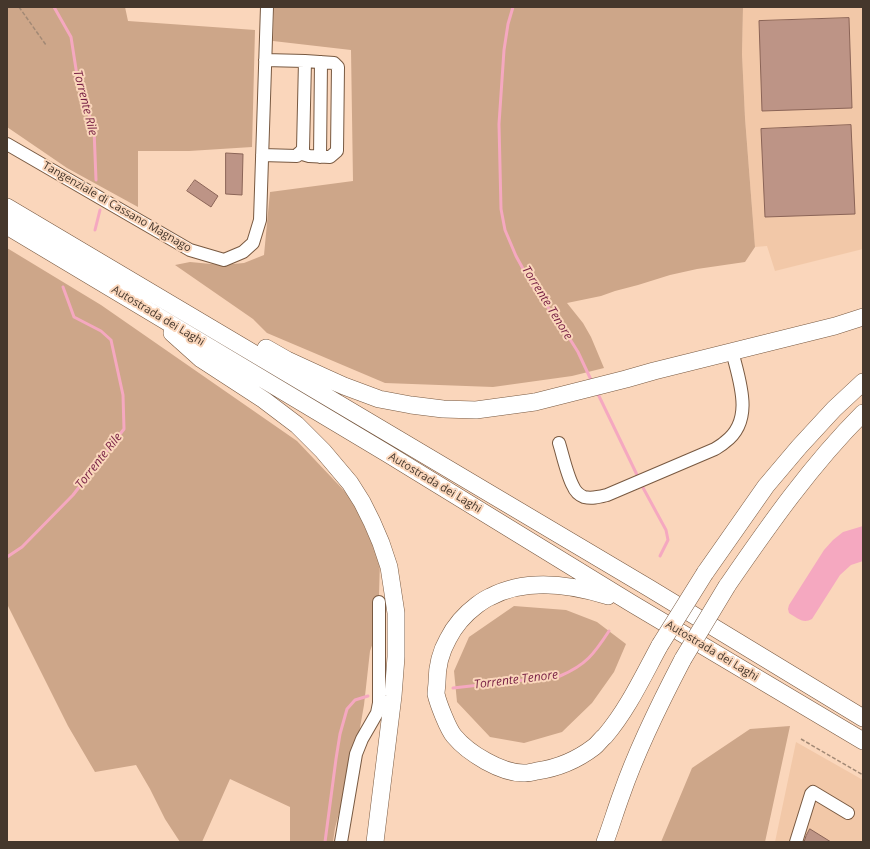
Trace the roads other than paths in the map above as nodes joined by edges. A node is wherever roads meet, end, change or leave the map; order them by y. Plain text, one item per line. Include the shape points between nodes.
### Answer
1 (267, 7) edge
2 (265, 60) junction
3 (305, 61) junction
4 (321, 62) junction
5 (7, 144) edge
6 (299, 153) junction
7 (262, 155) junction
8 (320, 157) junction
9 (7, 207) edge
10 (7, 226) edge
11 (147, 300) junction
12 (863, 317) edge
13 (732, 351) junction
14 (863, 382) edge
15 (863, 413) edge
16 (559, 443) dead end
17 (379, 602) dead end
18 (631, 603) junction
19 (863, 718) edge
20 (863, 741) edge
21 (848, 813) dead end
22 (342, 842) edge
23 (374, 842) edge
24 (605, 842) edge
25 (796, 842) edge

1 - 2 street, Tangenziale di Cassano Magnago
2 - 3 street
2 - 7 street, Tangenziale di Cassano Magnago
3 - 4 street
3 - 6 street via 303,150
4 - 8 street
4 - 8 street via 334,63 338,67 337,151 330,157
5 - 7 street, Tangenziale di Cassano Magnago via 190,250 224,260 243,252 253,243 260,220
6 - 7 street via 296,156
6 - 8 street
9 - 11 highway, Autostrada dei Laghi
10 - 11 highway, Autostrada dei Laghi
11 - 13 highway via 229,327 287,360 379,399 443,409 476,410 535,402
11 - 18 highway, Autostrada dei Laghi via 402,463
11 - 19 highway, Autostrada dei Laghi via 649,588
11 - 23 highway via 201,359 264,400 296,425 323,451 350,483 362,502 381,543 396,613 396,657
12 - 13 highway
13 - 16 street via 743,402 742,414 734,433 715,449 596,497 577,493
14 - 18 highway, bridge via 834,409 766,486 705,573 614,725 595,746 575,760 553,769 525,773 509,771 475,755 453,734 436,694 437,671 442,651 452,629 468,612 489,597 509,589 533,585 561,585 592,590
15 - 24 highway, bridge via 820,460 764,533 727,586 683,659 641,744
17 - 22 street via 379,702 377,713 356,754
18 - 20 highway, Autostrada dei Laghi
21 - 25 street via 813,792

